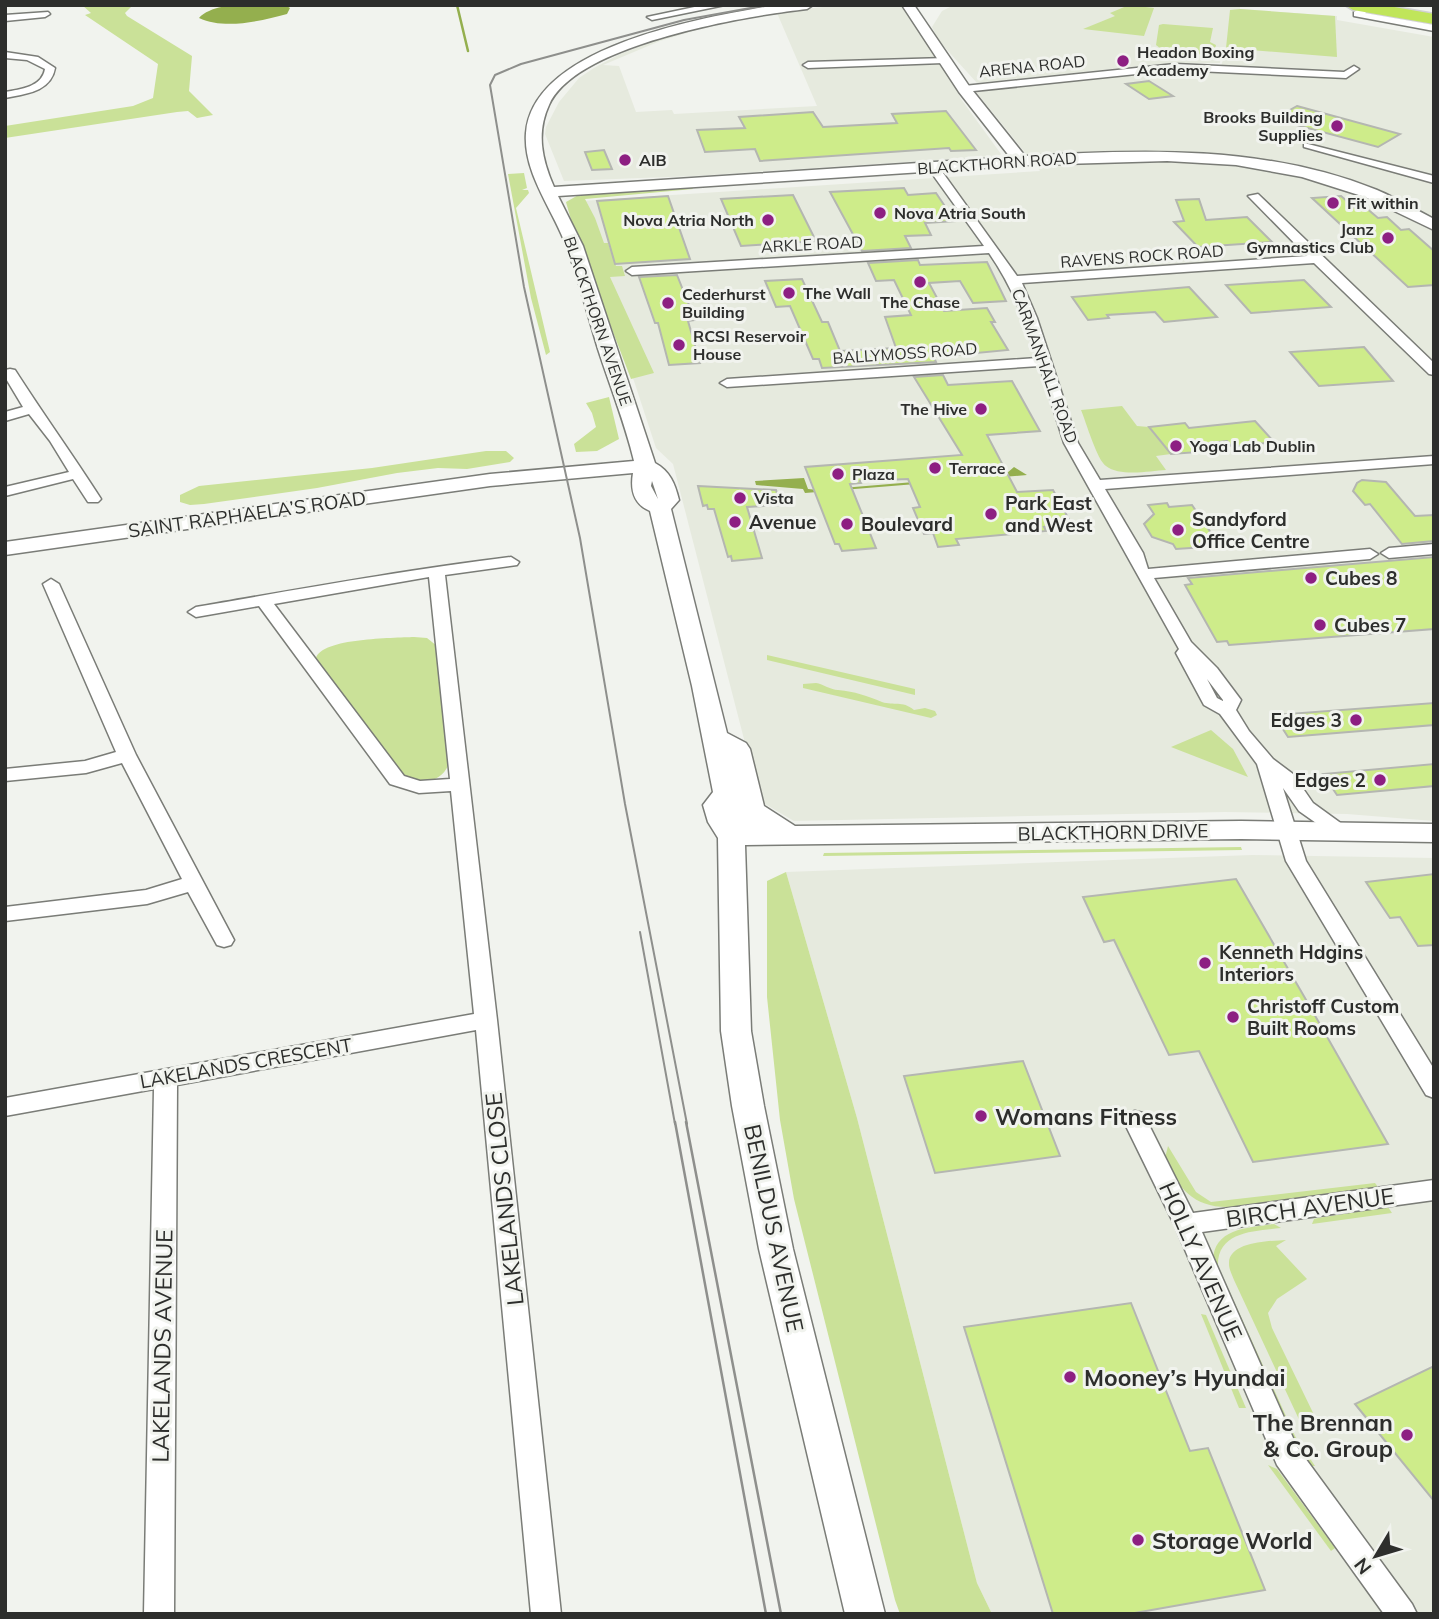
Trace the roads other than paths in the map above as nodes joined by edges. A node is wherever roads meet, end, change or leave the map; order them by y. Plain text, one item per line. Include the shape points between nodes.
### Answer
1 (647, 5) edge
2 (721, 5) edge
3 (807, 5) edge
4 (1394, 5) edge
5 (909, 6) edge
6 (1363, 6) edge
7 (46, 14) dead end
8 (1434, 16) edge
9 (5, 18) edge
10 (1434, 28) edge
11 (5, 55) edge
12 (943, 60) junction
13 (808, 65) dead end
14 (1354, 69) dead end
15 (964, 89) junction
16 (5, 95) edge
17 (1308, 145) dead end
18 (1022, 162) junction
19 (934, 168) junction
20 (1434, 180) edge
21 (549, 192) junction
22 (1254, 196) dead end
23 (1434, 225) edge
24 (994, 250) junction
25 (1314, 259) junction
26 (632, 271) dead end
27 (1014, 280) junction
28 (1043, 362) junction
29 (1434, 371) edge
30 (10, 373) dead end
31 (727, 383) dead end
32 (32, 410) junction
33 (5, 417) edge
34 (1434, 460) edge
35 (644, 461) junction
36 (76, 474) junction
37 (1095, 485) junction
38 (5, 492) edge
39 (93, 499) dead end
40 (5, 549) edge
41 (1434, 549) edge
42 (1389, 553) dead end
43 (1370, 554) dead end
44 (511, 562) dead end
45 (436, 571) junction
46 (1144, 574) junction
47 (51, 584) dead end
48 (263, 600) junction
49 (196, 612) dead end
50 (716, 738) junction
51 (127, 755) junction
52 (1266, 763) junction
53 (5, 775) edge
54 (461, 784) junction
55 (1287, 831) junction
56 (1343, 832) junction
57 (1434, 833) edge
58 (792, 837) junction
59 (732, 852) junction
60 (193, 883) junction
61 (5, 914) edge
62 (224, 940) dead end
63 (486, 1020) junction
64 (166, 1078) junction
65 (1434, 1089) edge
66 (5, 1107) edge
67 (1135, 1120) dead end
68 (1434, 1190) edge
69 (1186, 1224) junction
70 (159, 1614) edge
71 (546, 1614) edge
72 (865, 1614) edge
73 (1402, 1614) edge

1 - 2 street via 654,21
3 - 21 street, BLACKTHORN AVENUE via 676,29 625,45 580,68 545,99 533,131
4 - 8 highway
5 - 12 street
6 - 8 highway
6 - 10 street via 1357,14
7 - 9 street
11 - 16 street via 26,56 50,68 44,83
12 - 13 street
12 - 15 street
14 - 15 street, ARENA ROAD via 1346,75 1175,67
15 - 18 street
17 - 20 street
18 - 19 street, BLACKTHORN ROAD
18 - 23 street, BLACKTHORN ROAD via 1166,155 1264,165 1357,188
19 - 21 street, BLACKTHORN ROAD
19 - 24 street, CARMANHALL ROAD
21 - 35 street, BLACKTHORN AVENUE via 575,246
22 - 25 street
24 - 26 street, ARKLE ROAD
24 - 27 street, CARMANHALL ROAD
25 - 27 street, RAVENS ROCK ROAD
25 - 29 street
27 - 28 street, CARMANHALL ROAD
28 - 31 street, BALLYMOSS ROAD
28 - 37 street, CARMANHALL ROAD via 1071,443
30 - 32 street
32 - 33 street
32 - 36 street
34 - 37 street
35 - 40 street, SAINT RAPHAELA’S ROAD
35 - 50 street via 641,486 647,502 660,508
36 - 38 street
36 - 39 street
37 - 46 street, CARMANHALL ROAD
41 - 42 street
43 - 46 street
44 - 45 street
45 - 48 street
45 - 54 street, LAKELANDS CLOSE
46 - 52 street, CARMANHALL ROAD via 1184,645 1232,700 1227,710
47 - 51 street
48 - 49 street
48 - 54 street via 397,780 419,787
50 - 58 street via 737,750 753,811
50 - 59 street via 726,793 716,805
51 - 53 street via 86,767
51 - 60 street
52 - 55 street, CARMANHALL ROAD
52 - 56 street, CARMANHALL ROAD via 1286,778 1306,807
54 - 63 street, LAKELANDS CLOSE
55 - 56 street, BLACKTHORN DRIVE
55 - 58 street, BLACKTHORN DRIVE
55 - 65 street via 1311,887
56 - 57 street, BLACKTHORN DRIVE
58 - 59 street, BLACKTHORN DRIVE
59 - 72 street, BENILDUS AVENUE via 736,1031 750,1116 776,1249
60 - 61 street via 147,897
60 - 62 street
63 - 64 street, LAKELANDS CRESCENT
63 - 71 street, LAKELANDS CLOSE
64 - 66 street, LAKELANDS CRESCENT
64 - 70 street, LAKELANDS AVENUE
67 - 69 street, HOLLY AVENUE
68 - 69 street, BIRCH AVENUE
69 - 73 street, HOLLY AVENUE via 1287,1455

